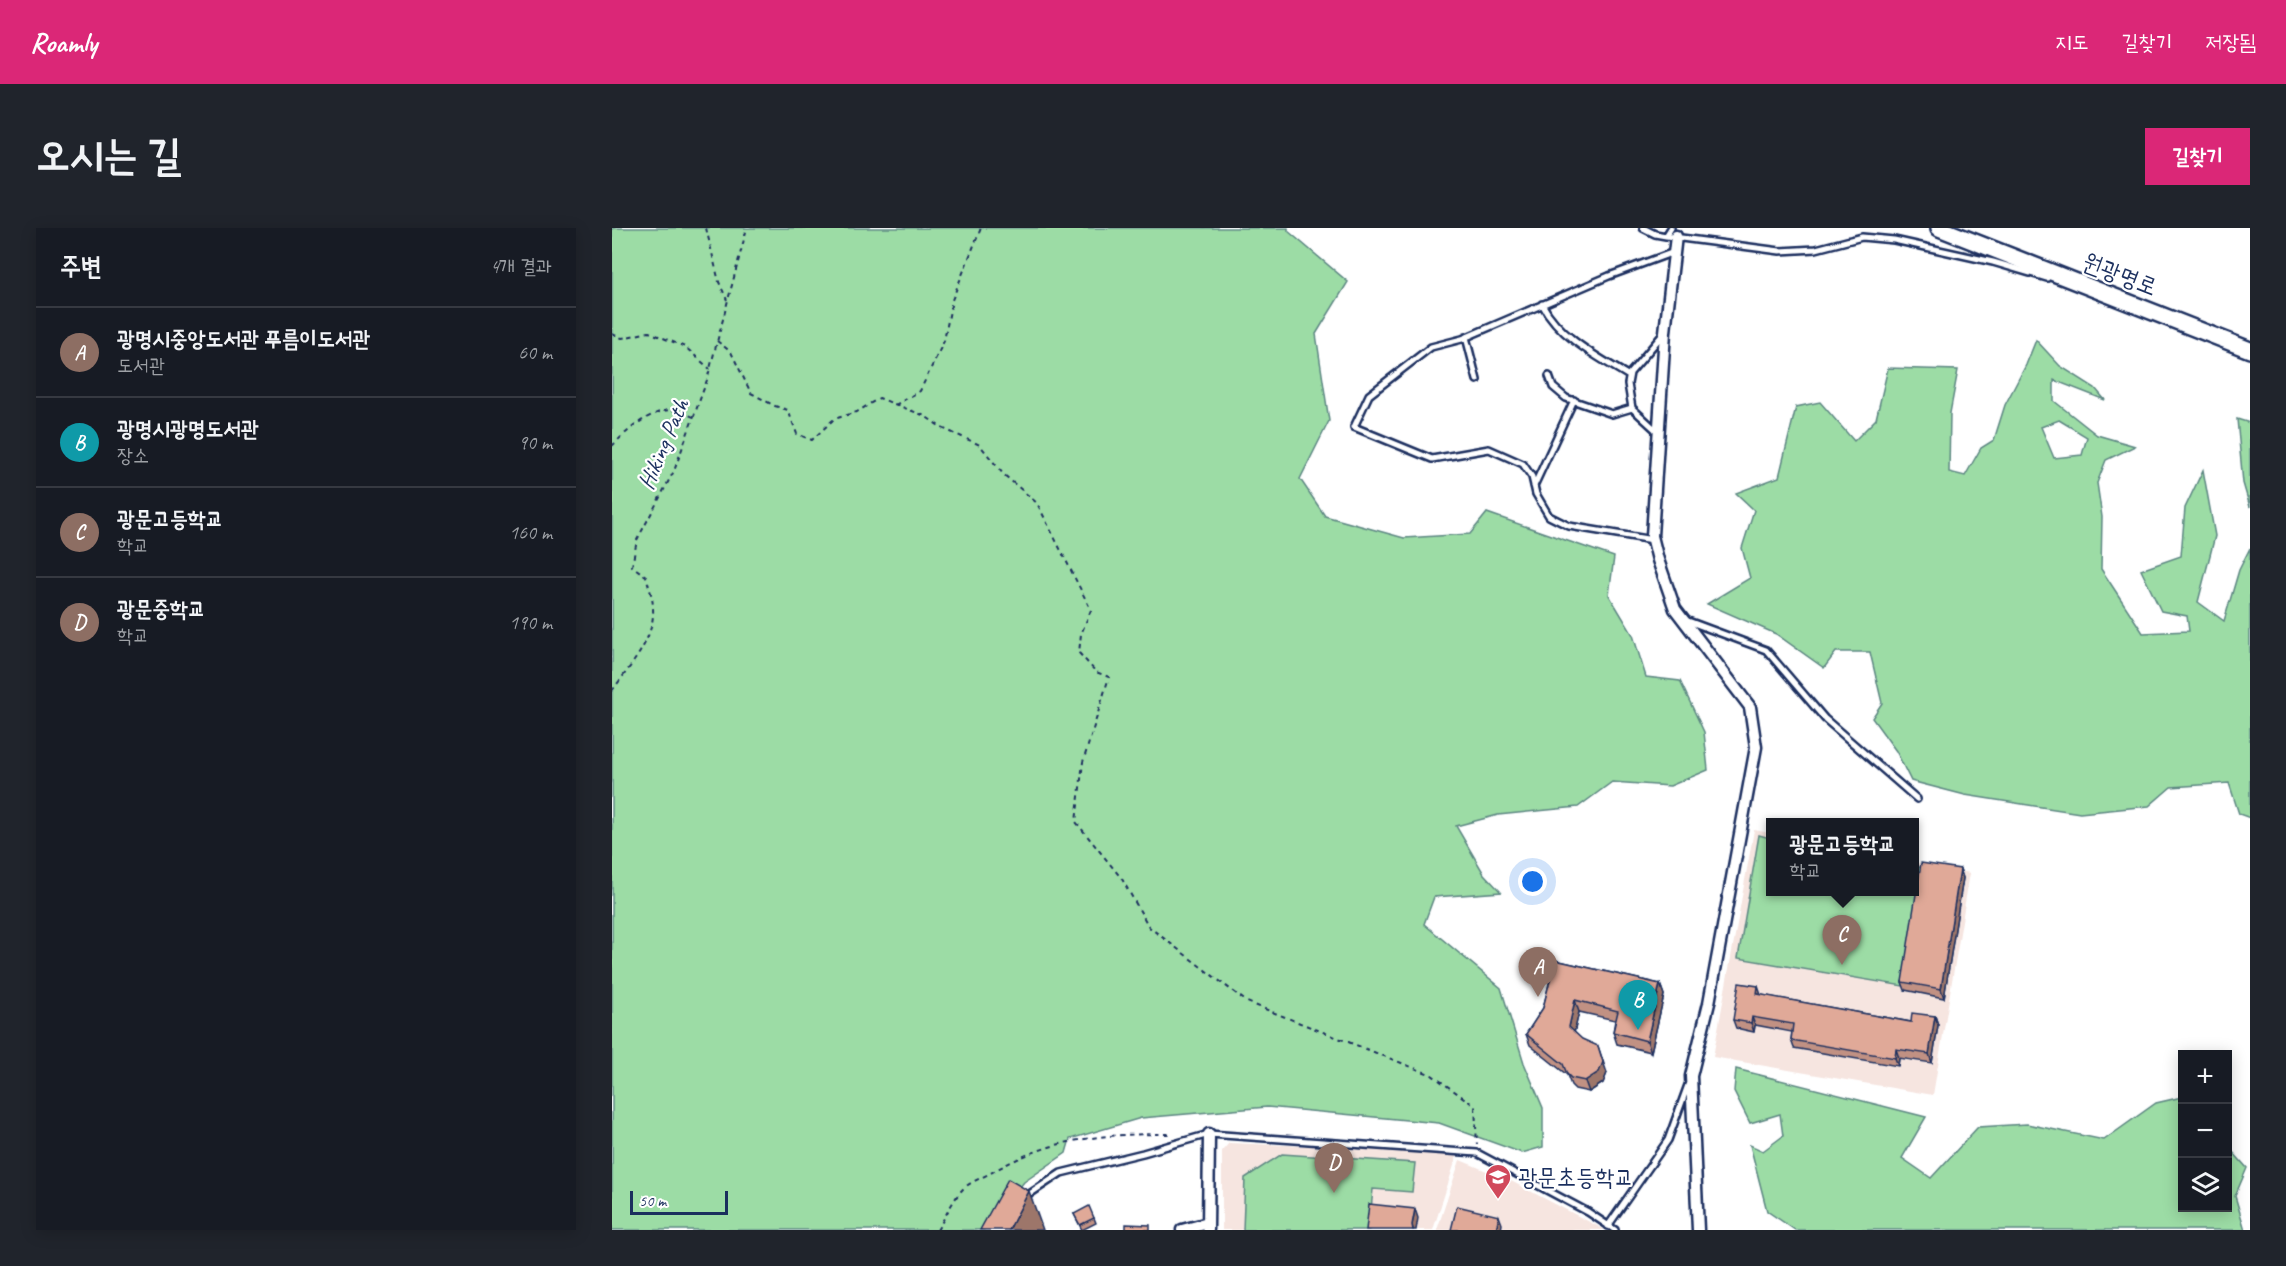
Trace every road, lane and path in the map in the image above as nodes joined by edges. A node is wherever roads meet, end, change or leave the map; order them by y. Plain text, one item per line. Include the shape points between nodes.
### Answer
1 (706, 228) edge
2 (747, 228) edge
3 (981, 228) edge
4 (1643, 228) edge
5 (1939, 228) edge
6 (1671, 233) edge
7 (1674, 252) junction
8 (2119, 298) junction
9 (727, 301) junction
10 (1542, 304) junction
11 (1665, 332) junction
12 (612, 334) edge
13 (1466, 337) junction
14 (717, 341) junction
15 (2250, 350) edge
16 (710, 369) junction
17 (1549, 376) dead end
18 (1629, 376) junction
19 (1477, 380) dead end
20 (1574, 400) junction
21 (896, 405) junction
22 (1632, 408) junction
23 (694, 417) junction
24 (1659, 432) junction
25 (612, 446) edge
26 (1534, 486) junction
27 (1653, 540) junction
28 (1683, 620) junction
29 (612, 691) edge
30 (1917, 799) dead end
31 (1691, 1076) junction
32 (1176, 1134) dead end
33 (1209, 1134) junction
34 (1477, 1153) junction
35 (1019, 1205) edge
36 (1608, 1226) junction
37 (1208, 1227) edge
38 (1698, 1229) edge
39 (937, 1230) edge
40 (1182, 1230) edge
41 (1615, 1230) edge

1 - 9 path
2 - 9 path, Hiking Path
3 - 21 path via 952,300 944,341 930,371 920,391
4 - 6 lane via 1655,234
5 - 8 street, 원광명로
6 - 7 street
6 - 8 lane via 1780,251 1816,249 1862,237 1894,240 1993,262
7 - 10 lane
7 - 11 street
8 - 15 street, 원광명로
9 - 14 path, Hiking Path
10 - 13 lane
10 - 18 lane via 1550,320 1585,349
11 - 18 lane
11 - 24 street
12 - 16 path via 622,338 649,332 685,347
13 - 19 lane
13 - 26 lane via 1431,347 1369,395 1354,427 1432,459 1489,449 1523,464
14 - 16 path, Hiking Path
14 - 21 path via 731,352 751,393 788,410 797,434 812,440 834,419 857,412 879,398
16 - 23 path, Hiking Path
17 - 20 lane via 1553,387
18 - 22 lane
20 - 22 lane via 1612,414
20 - 26 lane
21 - 34 path via 980,445 1003,474 1037,503 1091,610 1081,634 1079,653 1096,672 1109,677 1083,762 1076,822 1122,879 1149,927 1247,1002 1432,1075 1475,1106
22 - 24 lane
23 - 25 path via 673,410 653,415 629,429
23 - 29 path, Hiking Path via 674,471 637,540 632,566 646,576 653,609 650,630
24 - 27 street
26 - 27 lane via 1549,516 1569,526
27 - 28 street via 1675,609
28 - 30 lane via 1766,650 1825,720
28 - 31 street via 1750,707 1756,747
31 - 36 lane via 1668,1140
31 - 38 street
32 - 39 path via 1121,1134 1049,1146 962,1190
33 - 34 lane
33 - 35 lane via 1061,1173
33 - 37 street
34 - 36 lane
36 - 41 lane
37 - 40 street

